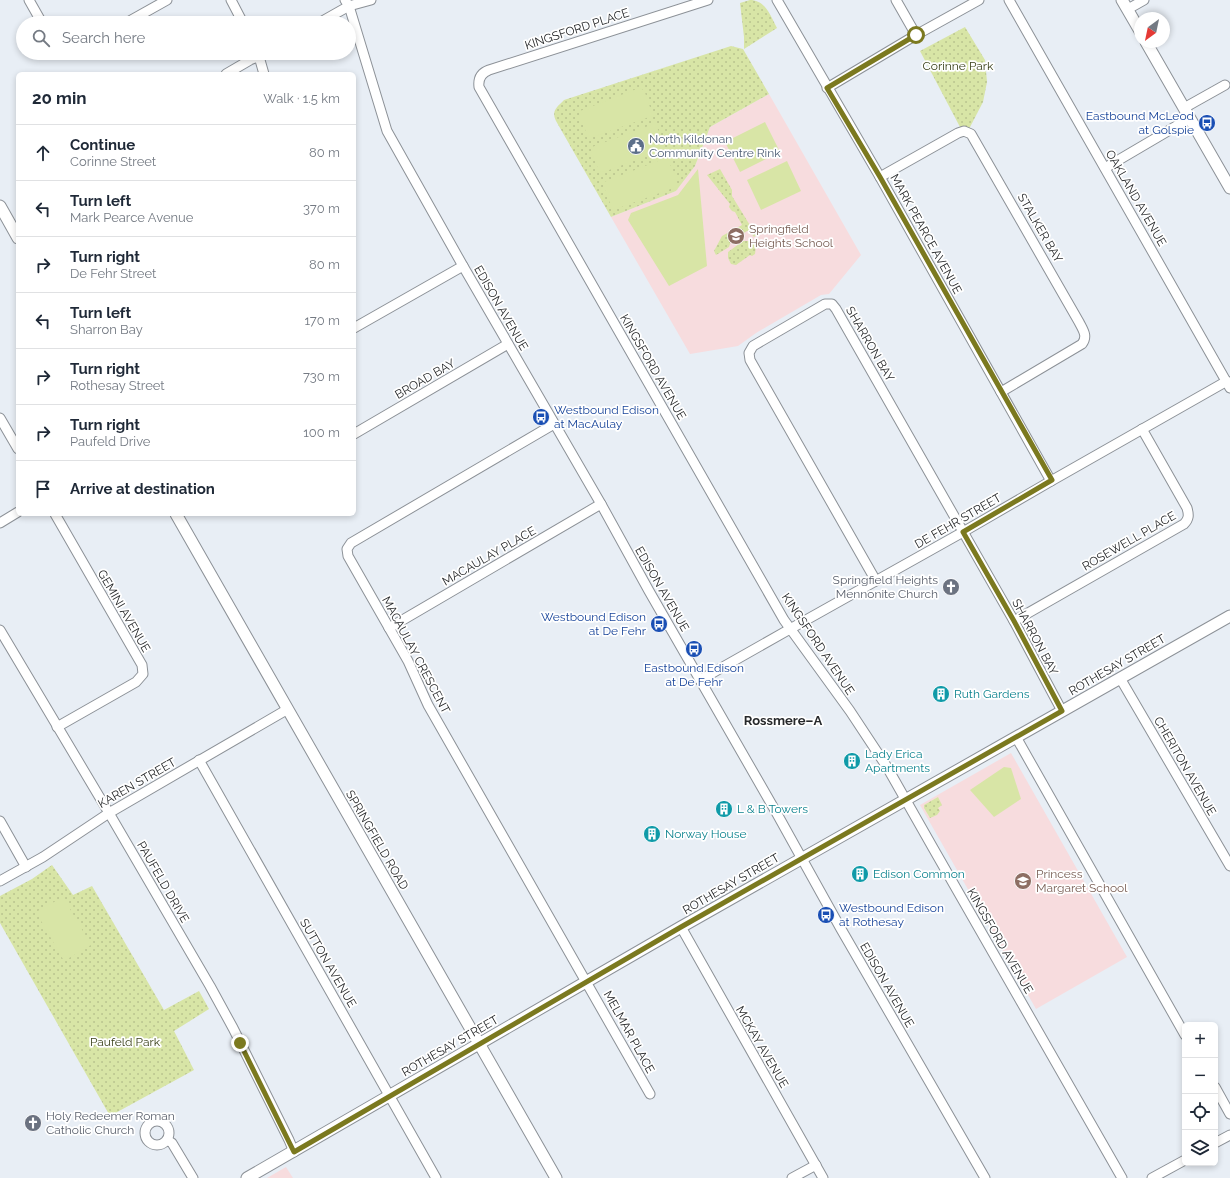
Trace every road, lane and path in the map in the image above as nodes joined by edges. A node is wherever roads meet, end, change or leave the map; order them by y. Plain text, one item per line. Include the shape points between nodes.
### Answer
1 (29, 0) edge
2 (167, 0) edge
3 (231, 0) edge
4 (371, 0) edge
5 (708, 0) edge
6 (777, 0) edge
7 (896, 0) edge
8 (979, 0) edge
9 (1009, 0) edge
10 (1144, 0) edge
11 (347, 3) edge
12 (1125, 5) edge
13 (38, 16) edge
14 (138, 16) edge
15 (239, 16) edge
16 (329, 16) edge
17 (351, 16) edge
18 (1134, 21) edge
19 (356, 32) edge
20 (916, 35) junction
21 (1149, 48) edge
22 (250, 60) edge
23 (262, 60) edge
24 (229, 72) edge
25 (264, 72) edge
26 (480, 78) joint
27 (1225, 84) dead end
28 (827, 88) junction
29 (1184, 108) junction
30 (1190, 118) junction
31 (1105, 168) junction
32 (880, 177) junction
33 (1230, 188) edge
34 (0, 206) edge
35 (16, 234) edge
36 (463, 266) junction
37 (356, 327) edge
38 (508, 344) junction
39 (1228, 384) edge
40 (1001, 392) junction
41 (0, 418) edge
42 (554, 424) junction
43 (1142, 429) junction
44 (356, 433) edge
45 (16, 446) edge
46 (1052, 480) junction
47 (601, 504) junction
48 (16, 513) edge
49 (56, 516) edge
50 (177, 516) edge
51 (0, 523) edge
52 (963, 532) junction
53 (876, 581) junction
54 (1229, 618) edge
55 (1014, 621) junction
56 (389, 628) junction
57 (790, 629) junction
58 (0, 630) edge
59 (3, 643) edge
60 (1120, 678) junction
61 (700, 680) junction
62 (288, 709) junction
63 (1062, 711) junction
64 (57, 727) junction
65 (1016, 737) junction
66 (199, 760) junction
67 (906, 801) junction
68 (109, 813) junction
69 (0, 821) edge
70 (802, 858) junction
71 (1230, 866) edge
72 (26, 867) junction
73 (0, 881) edge
74 (681, 927) junction
75 (587, 982) junction
76 (1182, 1030) edge
77 (479, 1044) junction
78 (1218, 1092) edge
79 (650, 1094) dead end
80 (390, 1096) junction
81 (1230, 1114) edge
82 (1230, 1135) edge
83 (167, 1140) dead end
84 (1218, 1141) edge
85 (294, 1152) junction
86 (1182, 1162) edge
87 (816, 1165) junction
88 (192, 1178) edge
89 (247, 1178) edge
90 (436, 1178) edge
91 (556, 1178) edge
92 (792, 1178) edge
93 (823, 1178) edge
94 (985, 1178) edge
95 (1122, 1178) edge
96 (1152, 1178) edge

1 - 13 street
2 - 14 street
3 - 15 street
4 - 11 street
5 - 26 street, KINGSFORD PLACE via 489,70
6 - 28 street, MARK PEARCE AVENUE
7 - 20 street
8 - 20 street
9 - 31 street, OAKLAND AVENUE
10 - 12 street
11 - 16 street
11 - 17 street, EDISON AVENUE
12 - 18 street
19 - 36 street, EDISON AVENUE via 387,131
20 - 28 street
21 - 29 street
22 - 24 street
23 - 25 street
26 - 57 street, KINGSFORD AVENUE via 481,90
27 - 29 street
28 - 32 street, MARK PEARCE AVENUE
29 - 30 street
30 - 31 street
30 - 33 street
31 - 39 street, OAKLAND AVENUE
32 - 40 street, MARK PEARCE AVENUE
32 - 40 street, STALKER BAY via 958,133 964,131 971,134 1080,322 1085,335 1082,344
34 - 35 street
36 - 37 street
36 - 38 street, EDISON AVENUE
38 - 42 street, EDISON AVENUE
38 - 44 street, BROAD BAY
39 - 43 street, DE FEHR STREET
40 - 46 street, MARK PEARCE AVENUE
41 - 45 street
42 - 47 street, EDISON AVENUE
42 - 56 street, MACAULAY CRESCENT via 351,543 347,549 348,556
43 - 46 street, DE FEHR STREET
43 - 55 street, ROSEWELL PLACE via 1187,508 1189,513 1186,521
46 - 52 street, DE FEHR STREET
47 - 56 street, MACAULAY PLACE
47 - 61 street, EDISON AVENUE
48 - 51 street
49 - 64 street, GEMINI AVENUE via 142,665 143,674 136,682
50 - 62 street, SPRINGFIELD ROAD
52 - 53 street, DE FEHR STREET
52 - 53 street, SHARRON BAY via 836,308 832,304 825,304 753,346 749,353 750,360
52 - 55 street, SHARRON BAY
53 - 57 street, DE FEHR STREET
54 - 60 street, ROTHESAY STREET
55 - 63 street, SHARRON BAY
56 - 75 street, MACAULAY CRESCENT via 408,661 428,705
57 - 61 street, DE FEHR STREET
57 - 67 street, KINGSFORD AVENUE via 884,762
58 - 59 street, PAUFELD DRIVE
59 - 64 street, PAUFELD DRIVE
60 - 63 street, ROTHESAY STREET
60 - 71 street, CHERITON AVENUE
61 - 70 street, EDISON AVENUE
62 - 66 street, KAREN STREET
62 - 77 street, SPRINGFIELD ROAD
63 - 65 street, ROTHESAY STREET
64 - 68 street, PAUFELD DRIVE
65 - 67 street, ROTHESAY STREET
65 - 76 street
66 - 68 street, KAREN STREET
66 - 80 street, SUTTON AVENUE
67 - 70 street, ROTHESAY STREET
67 - 95 street, KINGSFORD AVENUE
68 - 72 street, KAREN STREET
68 - 85 street, PAUFELD DRIVE via 233,1028
69 - 72 street
70 - 74 street, ROTHESAY STREET
70 - 94 street, EDISON AVENUE
72 - 73 street, KAREN STREET
74 - 75 street, ROTHESAY STREET
74 - 87 street, MCKAY AVENUE
75 - 77 street, ROTHESAY STREET
75 - 79 street, MELMAR PLACE
77 - 80 street, ROTHESAY STREET
77 - 91 street, SPRINGFIELD ROAD
78 - 81 street
80 - 85 street, ROTHESAY STREET
80 - 90 street, SUTTON AVENUE
82 - 84 street
83 - 88 street via 172,1143
85 - 89 street, ROTHESAY STREET
86 - 96 street
87 - 92 street
87 - 93 street, MCKAY AVENUE

